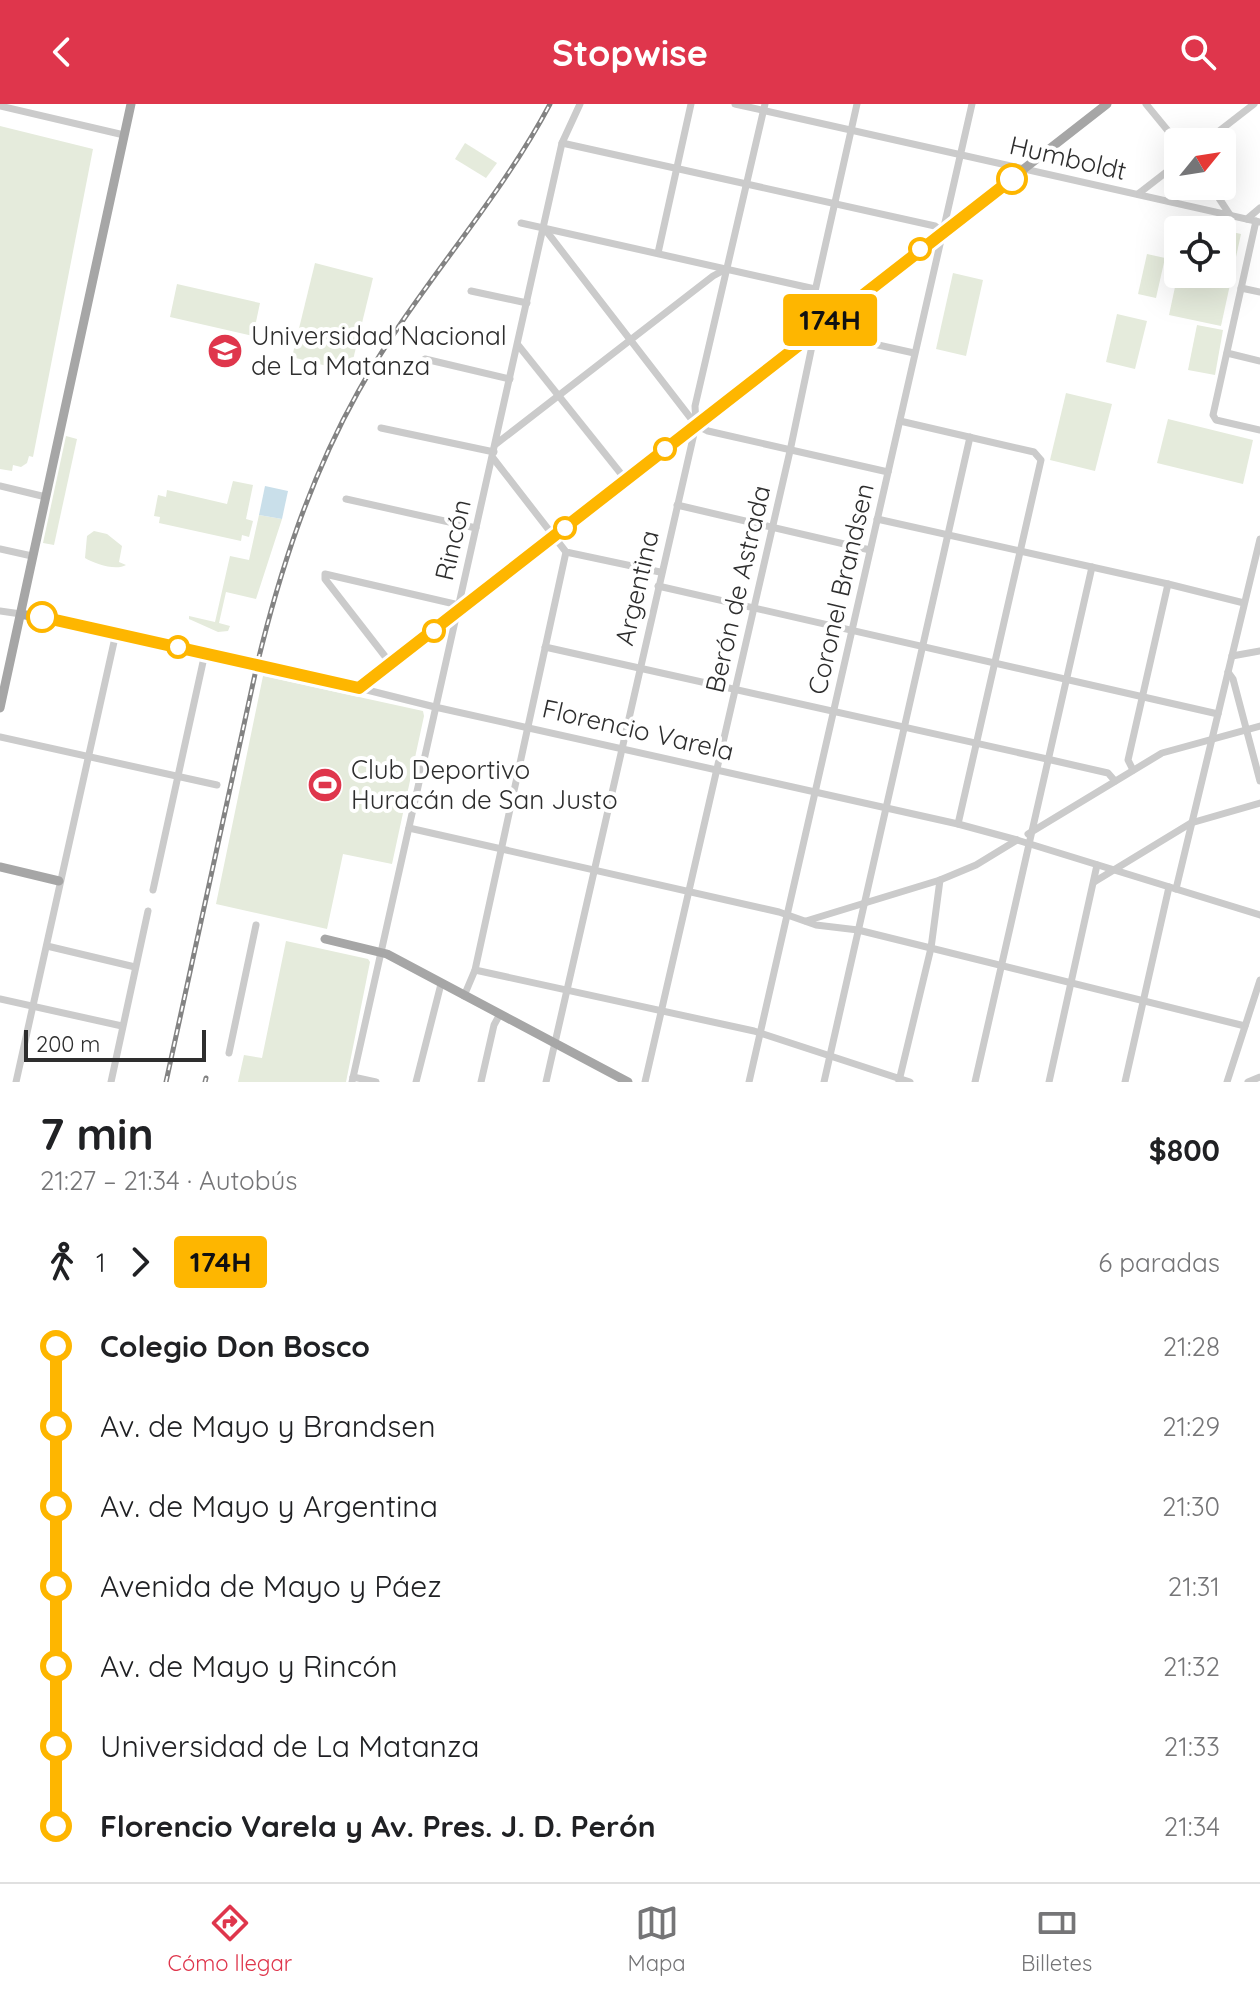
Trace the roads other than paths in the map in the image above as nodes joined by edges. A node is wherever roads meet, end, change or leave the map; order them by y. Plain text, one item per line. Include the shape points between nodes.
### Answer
1 (131, 104) edge
2 (580, 104) edge
3 (691, 104) edge
4 (735, 104) edge
5 (857, 104) edge
6 (972, 104) edge
7 (1107, 104) edge
8 (1146, 104) edge
9 (1254, 104) edge
10 (0, 106) edge
11 (764, 107) edge
12 (26, 108) edge
13 (1166, 128) edge
14 (1223, 128) edge
15 (851, 130) junction
16 (124, 135) junction
17 (562, 143) junction
18 (961, 154) junction
19 (678, 169) junction
20 (1024, 170) junction
21 (1164, 174) edge
22 (746, 184) junction
23 (1138, 194) junction
24 (1220, 200) edge
25 (834, 204) junction
26 (1260, 208) edge
27 (1230, 215) junction
28 (1254, 221) edge
29 (521, 223) dead end
30 (544, 228) junction
31 (942, 232) junction
32 (658, 253) junction
33 (726, 269) junction
34 (1241, 288) junction
35 (815, 289) junction
36 (471, 291) dead end
37 (1260, 292) edge
38 (527, 303) junction
39 (819, 329) junction
40 (810, 336) junction
41 (630, 341) junction
42 (518, 345) junction
43 (914, 353) junction
44 (1227, 353) junction
45 (425, 359) dead end
46 (1260, 361) edge
47 (510, 379) junction
48 (560, 397) junction
49 (900, 421) junction
50 (696, 425) junction
51 (381, 428) dead end
52 (1260, 430) edge
53 (970, 437) junction
54 (790, 451) junction
55 (494, 452) junction
56 (888, 472) junction
57 (626, 480) junction
58 (0, 486) edge
59 (46, 497) junction
60 (346, 499) dead end
61 (677, 505) junction
62 (877, 519) junction
63 (772, 526) junction
64 (476, 528) junction
65 (947, 535) junction
66 (555, 536) junction
67 (1260, 539) edge
68 (0, 549) edge
69 (870, 550) junction
70 (1020, 551) junction
71 (566, 552) junction
72 (32, 556) junction
73 (1092, 567) junction
74 (1256, 569) edge
75 (660, 572) junction
76 (1168, 584) junction
77 (658, 586) junction
78 (1244, 603) junction
79 (458, 609) junction
80 (754, 609) junction
81 (0, 611) edge
82 (21, 614) junction
83 (852, 630) junction
84 (116, 633) junction
85 (923, 645) junction
86 (545, 647) junction
87 (1260, 651) edge
88 (205, 653) junction
89 (1232, 656) junction
90 (996, 663) junction
91 (391, 664) junction
92 (639, 668) junction
93 (1228, 672) junction
94 (1066, 678) junction
95 (359, 688) junction
96 (735, 690) junction
97 (1143, 695) junction
98 (435, 707) junction
99 (0, 708) edge
100 (833, 712) junction
101 (1218, 714) junction
102 (1260, 726) edge
103 (904, 727) junction
104 (526, 728) junction
105 (1246, 730) junction
106 (0, 737) edge
107 (1212, 739) junction
108 (976, 744) junction
109 (622, 749) junction
110 (89, 757) junction
111 (1047, 759) junction
112 (1133, 770) junction
113 (718, 771) junction
114 (178, 776) junction
115 (1115, 781) junction
116 (1260, 781) edge
117 (217, 785) dead end
118 (815, 792) junction
119 (1260, 803) edge
120 (886, 807) junction
121 (1191, 823) junction
122 (958, 824) junction
123 (409, 828) junction
124 (1030, 832) junction
125 (1017, 840) junction
126 (1028, 843) junction
127 (501, 849) junction
128 (1097, 865) junction
129 (0, 867) edge
130 (594, 870) junction
131 (1113, 870) junction
132 (940, 880) junction
133 (59, 881) junction
134 (1094, 882) junction
135 (1172, 888) junction
136 (153, 890) dead end
137 (690, 891) junction
138 (865, 905) junction
139 (148, 911) dead end
140 (1260, 915) edge
141 (787, 916) junction
142 (803, 921) junction
143 (256, 925) dead end
144 (858, 930) junction
145 (325, 939) dead end
146 (47, 946) junction
147 (931, 948) junction
148 (382, 952) junction
149 (1002, 965) junction
150 (135, 967) junction
151 (475, 970) junction
152 (1260, 980) edge
153 (1071, 982) junction
154 (441, 984) junction
155 (566, 991) junction
156 (464, 996) junction
157 (0, 999) edge
158 (1143, 1001) junction
159 (33, 1007) junction
160 (662, 1011) junction
161 (500, 1014) junction
162 (122, 1026) junction
163 (1245, 1026) junction
164 (759, 1033) junction
165 (554, 1043) junction
166 (229, 1053) dead end
167 (830, 1056) junction
168 (1260, 1077) edge
169 (353, 1080) edge
170 (899, 1080) edge
171 (1230, 1080) edge
172 (16, 1082) edge
173 (111, 1082) edge
174 (376, 1082) edge
175 (416, 1082) edge
176 (481, 1082) edge
177 (546, 1082) edge
178 (628, 1082) edge
179 (645, 1082) edge
180 (749, 1082) edge
181 (824, 1082) edge
182 (910, 1082) edge
183 (975, 1082) edge
184 (1049, 1082) edge
185 (1125, 1082) edge
186 (1248, 1082) edge

1 - 16 main road
2 - 17 street, Rincón
3 - 19 street
4 - 11 street, Humboldt
5 - 15 street, Berón de Astrada
6 - 18 street, Coronel Brandsen
7 - 20 main road
8 - 13 street
9 - 14 street
10 - 12 street
11 - 15 street, Humboldt
11 - 22 street, Argentina
12 - 16 street
15 - 18 street, Humboldt
15 - 25 street, Berón de Astrada
16 - 59 main road
17 - 19 street
17 - 30 street, Rincón
18 - 20 street, Humboldt
18 - 31 street, Coronel Brandsen
19 - 22 street
19 - 32 street
20 - 23 street, Humboldt
20 - 31 main road
21 - 23 street
22 - 25 street
22 - 33 street, Argentina
23 - 27 street, Humboldt
24 - 27 street
25 - 31 street via 935,226
25 - 35 street, Berón de Astrada
26 - 28 street
27 - 28 street, Humboldt
28 - 34 street
29 - 30 street
30 - 32 street
30 - 38 street, Rincón
30 - 41 street
31 - 39 main road
31 - 43 street, Coronel Brandsen
32 - 33 street
33 - 35 street
33 - 41 street
33 - 50 street, Argentina via 695,406
34 - 37 street
34 - 44 street
35 - 40 street, Berón de Astrada
36 - 38 street
38 - 42 street, Rincón
39 - 40 main road
39 - 43 street
40 - 50 main road
40 - 54 street, Berón de Astrada
41 - 48 street
41 - 50 street
42 - 47 street, Rincón
42 - 48 street
43 - 49 street, Coronel Brandsen
44 - 46 street
44 - 52 street via 1213,418
45 - 47 street
47 - 55 street, Rincón
48 - 55 street
48 - 57 street
49 - 53 street
49 - 56 street, Coronel Brandsen
50 - 54 street
50 - 57 main road
50 - 61 street, Argentina
51 - 55 street
53 - 65 street
53 - 70 street via 1039,455
54 - 56 street
54 - 63 street, Berón de Astrada
55 - 64 street, Rincón
55 - 66 street
56 - 62 street, Coronel Brandsen
57 - 66 main road
58 - 59 street
59 - 72 main road
60 - 64 street
61 - 63 street
61 - 75 street, Argentina
62 - 65 street
62 - 69 street, Coronel Brandsen
63 - 69 street
63 - 80 street, Berón de Astrada
64 - 79 street, Rincón
65 - 70 street
65 - 85 street
66 - 71 street
66 - 79 main road
67 - 74 street
68 - 72 street
69 - 83 street, Coronel Brandsen
70 - 73 street
70 - 90 street
71 - 75 street
71 - 86 street
72 - 82 main road
73 - 76 street
73 - 94 street
74 - 78 street
75 - 77 street, Argentina
76 - 78 street
76 - 97 street
77 - 80 street
77 - 92 street, Argentina
78 - 89 street
79 - 91 main road
79 - 91 street via 325,574
79 - 98 street, Rincón
80 - 83 street
80 - 96 street, Berón de Astrada
81 - 82 street, Florencio Varela
82 - 84 main road, Florencio Varela
82 - 99 main road
83 - 85 street
83 - 100 street, Coronel Brandsen
84 - 88 main road, Florencio Varela
84 - 110 street
85 - 90 street
85 - 103 street
86 - 92 street
86 - 104 street
87 - 89 street
88 - 95 main road, Florencio Varela
88 - 114 street
89 - 93 street
90 - 94 street
90 - 108 street
91 - 95 main road
92 - 96 street
92 - 109 street, Argentina
93 - 101 street
93 - 105 street
94 - 97 street
94 - 111 street
95 - 98 street, Florencio Varela
96 - 100 street
96 - 113 street, Berón de Astrada
97 - 101 street
97 - 112 street via 1128,760
98 - 104 street, Florencio Varela
98 - 123 street, Rincón
100 - 103 street
100 - 118 street, Coronel Brandsen
101 - 107 street
102 - 105 street
103 - 108 street
103 - 120 street
104 - 109 street, Florencio Varela
104 - 127 street
105 - 107 street
105 - 116 street
106 - 110 street
107 - 112 street via 1170,750
107 - 121 street
108 - 111 street
108 - 122 street
109 - 113 street, Florencio Varela
109 - 130 street, Argentina
110 - 114 street
110 - 133 street
111 - 115 street via 1108,773
111 - 124 street
112 - 115 street
113 - 118 street, Florencio Varela
113 - 137 street, Berón de Astrada
114 - 117 street
114 - 136 street
115 - 124 street
118 - 120 street, Florencio Varela
118 - 141 street, Coronel Brandsen
119 - 121 street
120 - 122 street, Florencio Varela
120 - 138 street
121 - 131 street
121 - 135 street
122 - 125 street, Florencio Varela
123 - 127 street
123 - 148 street, Rincón
124 - 125 street
124 - 126 street
125 - 126 street, Florencio Varela
125 - 132 street
126 - 128 street, Florencio Varela
126 - 149 street
127 - 130 street
127 - 151 street
128 - 131 street, Florencio Varela
128 - 134 street
129 - 133 main road
130 - 137 street
130 - 155 street, Argentina
131 - 134 street
131 - 135 street, Florencio Varela
132 - 138 street
132 - 147 street
133 - 146 street
134 - 153 street
135 - 140 street, Florencio Varela
135 - 158 street
137 - 141 street
137 - 160 street, Berón de Astrada
138 - 142 street
138 - 144 street
139 - 150 street
141 - 142 street
141 - 164 street, Coronel Brandsen
142 - 144 street
143 - 166 street
144 - 147 street
144 - 167 street
145 - 148 main road
146 - 150 street
146 - 159 street
147 - 149 street
147 - 170 street
148 - 154 main road
148 - 169 street, Rincón
149 - 153 street
149 - 183 street
150 - 162 street
151 - 155 street
151 - 156 street
152 - 163 street
153 - 158 street
153 - 184 street
154 - 156 main road
154 - 175 street
155 - 160 street
155 - 165 street, Argentina
156 - 161 main road
157 - 159 street
158 - 163 street
158 - 185 street
159 - 162 street
159 - 172 street
160 - 164 street
160 - 179 street, Berón de Astrada
161 - 165 main road
161 - 176 street
162 - 173 street
163 - 171 street
164 - 167 street
164 - 180 street, Coronel Brandsen
165 - 177 street, Argentina
165 - 178 main road
167 - 170 street
167 - 181 street
168 - 186 street
169 - 174 street
170 - 182 street

